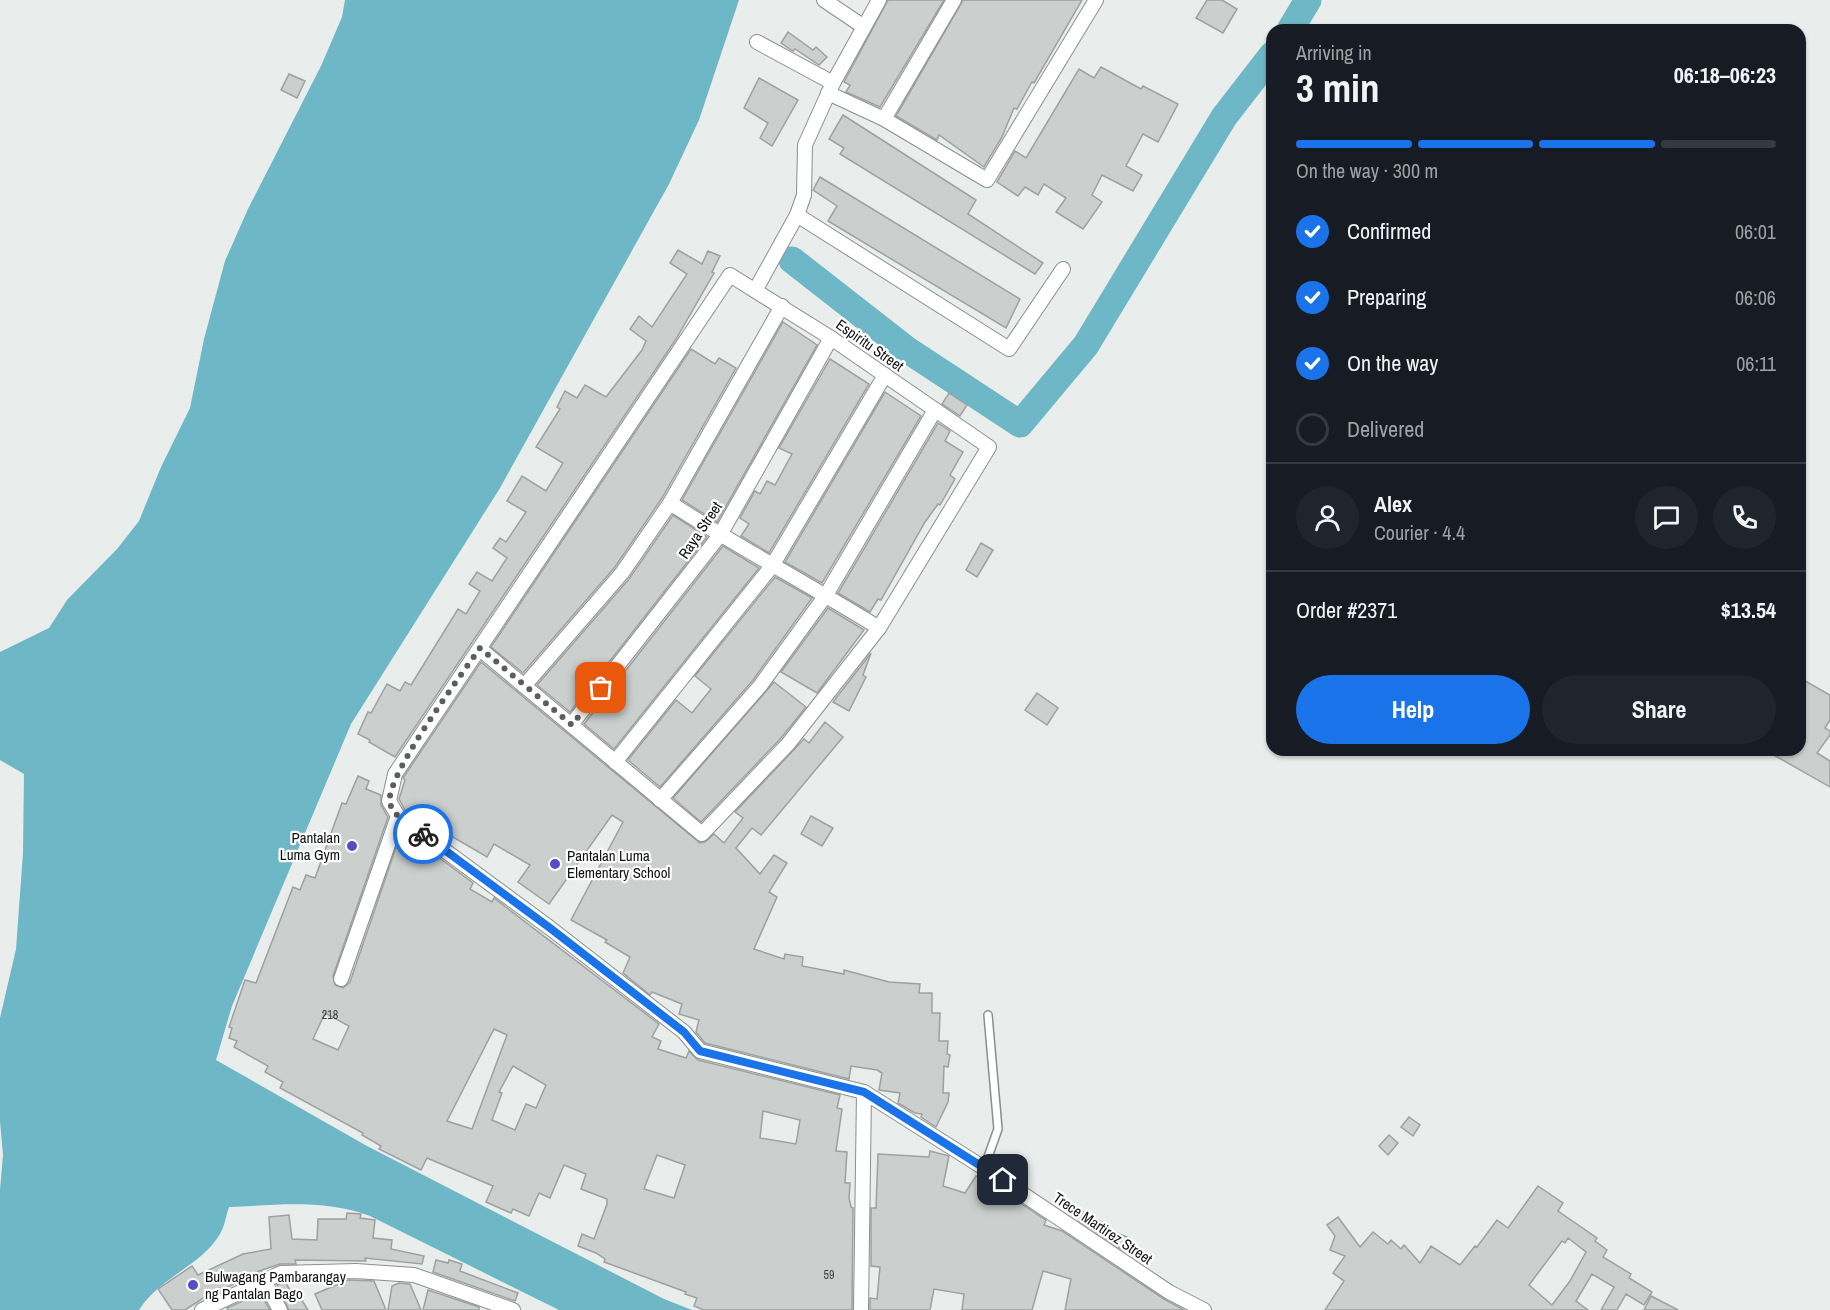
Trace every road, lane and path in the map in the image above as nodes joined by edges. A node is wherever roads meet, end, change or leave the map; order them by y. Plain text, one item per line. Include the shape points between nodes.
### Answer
1 (824, 0) edge
2 (879, 0) edge
3 (954, 0) edge
4 (1096, 0) edge
5 (864, 27) junction
6 (757, 42) dead end
7 (830, 88) junction
8 (884, 119) junction
9 (794, 221) junction
10 (1063, 269) dead end
11 (759, 285) junction
12 (782, 306) junction
13 (831, 338) junction
14 (885, 375) junction
15 (935, 410) junction
16 (670, 502) junction
17 (720, 535) junction
18 (772, 566) junction
19 (826, 595) junction
20 (879, 628) junction
21 (480, 648) junction
22 (524, 687) junction
23 (572, 725) junction
24 (615, 762) junction
25 (660, 800) junction
26 (399, 816) junction
27 (341, 979) dead end
28 (988, 1015) dead end
29 (864, 1092) junction
30 (984, 1168) junction
31 (263, 1279) junction
32 (202, 1310) edge
33 (280, 1310) edge
34 (513, 1310) edge
35 (861, 1310) edge
36 (1204, 1310) edge

1 - 5 street
2 - 5 street
3 - 8 street
4 - 8 street via 987,180
5 - 7 street
6 - 7 street
7 - 8 street
7 - 9 street via 805,145 804,195
9 - 10 street via 1009,349
9 - 11 street
11 - 12 street, Espiritu Street
11 - 21 street, Espiritu Street via 730,274
12 - 13 street, Espiritu Street
12 - 16 street
13 - 14 street, Espiritu Street
13 - 17 street, Raya Street
14 - 15 street, Espiritu Street
14 - 18 street
15 - 19 street
15 - 20 street, Espiritu Street via 989,447
16 - 17 street
16 - 22 street via 622,573
17 - 18 street
17 - 23 street, Raya Street
18 - 19 street
18 - 24 street
19 - 20 street
19 - 25 street via 760,686
20 - 25 street via 788,744 702,834
21 - 22 street
21 - 26 street via 395,774 389,801
22 - 23 street
23 - 24 street
24 - 25 street
26 - 27 street
26 - 29 street, Trece Martirez Street via 559,934 684,1032 700,1051
28 - 30 lane via 998,1129
29 - 30 street, Trece Martirez Street
29 - 35 street
30 - 36 street, Trece Martirez Street via 1169,1292
31 - 32 street
31 - 33 street
31 - 34 street via 281,1273 356,1271 414,1275

